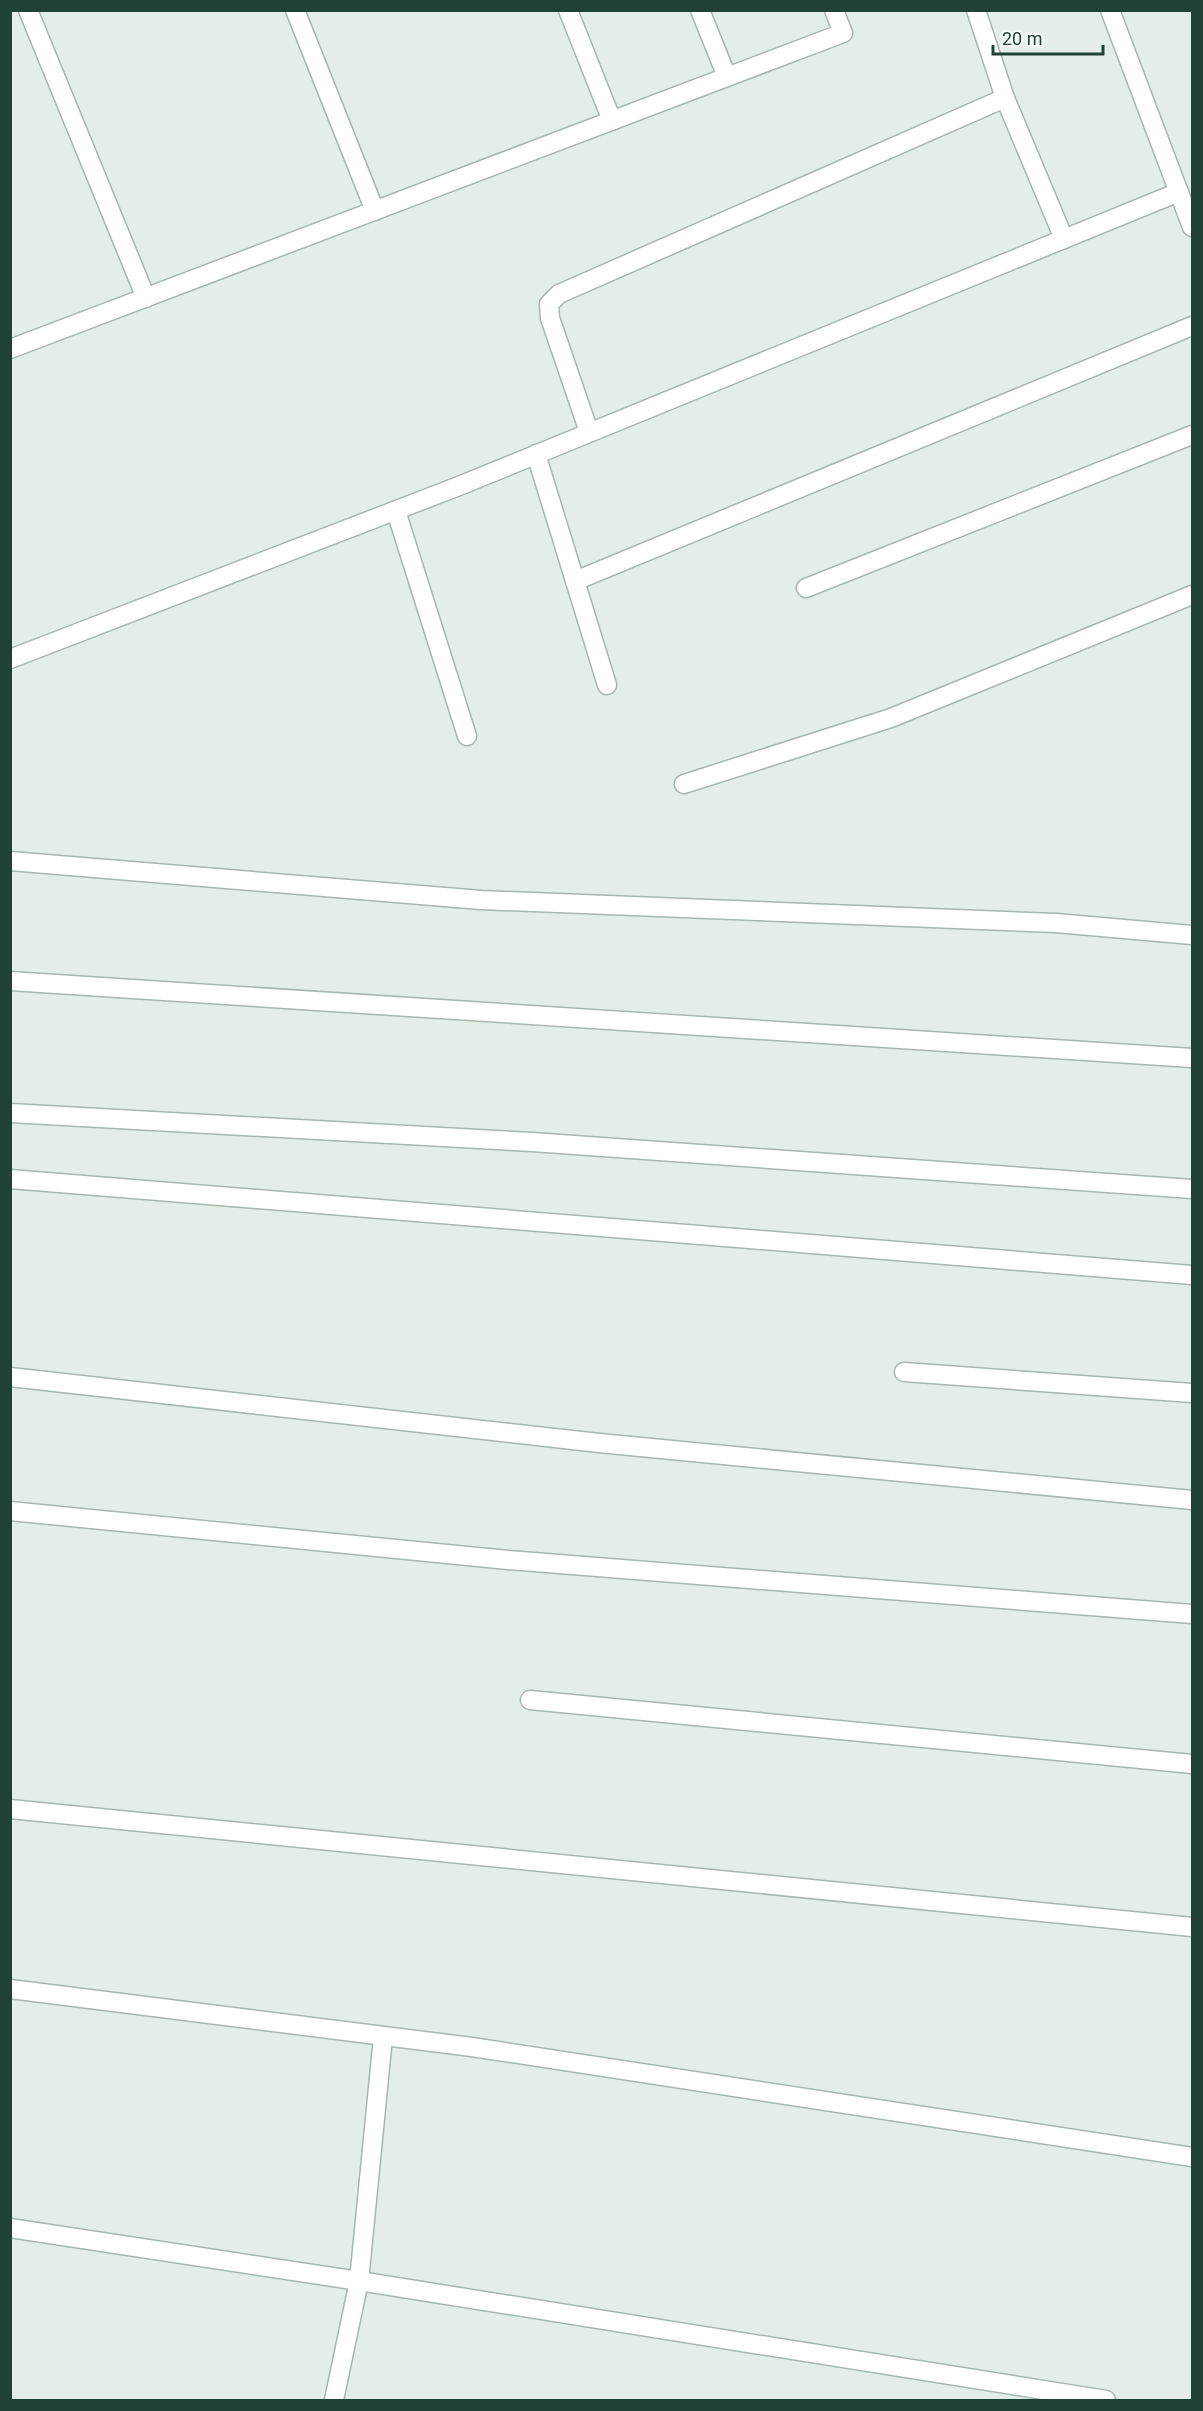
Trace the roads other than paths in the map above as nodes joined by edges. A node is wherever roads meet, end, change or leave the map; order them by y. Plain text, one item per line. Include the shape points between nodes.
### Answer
1 (28, 10) edge
2 (295, 10) edge
3 (568, 10) edge
4 (700, 10) edge
5 (834, 10) edge
6 (976, 10) edge
7 (1110, 10) edge
8 (727, 77) junction
9 (1005, 98) junction
10 (612, 121) junction
11 (1179, 192) junction
12 (375, 211) junction
13 (1192, 227) edge
14 (1064, 239) junction
15 (146, 298) junction
16 (1192, 326) edge
17 (10, 349) edge
18 (589, 432) junction
19 (1192, 435) edge
20 (536, 454) junction
21 (396, 511) junction
22 (575, 581) junction
23 (806, 588) dead end
24 (1192, 595) edge
25 (10, 659) edge
26 (607, 685) dead end
27 (467, 736) dead end
28 (684, 784) dead end
29 (10, 861) edge
30 (1192, 935) edge
31 (10, 981) edge
32 (1192, 1058) edge
33 (10, 1113) edge
34 (10, 1179) edge
35 (1192, 1189) edge
36 (1192, 1275) edge
37 (904, 1372) dead end
38 (10, 1377) edge
39 (1192, 1393) edge
40 (1192, 1500) edge
41 (10, 1511) edge
42 (1192, 1614) edge
43 (530, 1700) dead end
44 (1192, 1764) edge
45 (10, 1809) edge
46 (1192, 1927) edge
47 (10, 1989) edge
48 (383, 2037) junction
49 (1192, 2157) edge
50 (10, 2228) edge
51 (359, 2280) junction
52 (334, 2400) edge
53 (1106, 2400) edge

1 - 15 street
2 - 12 street
3 - 10 street
4 - 8 street
5 - 8 street via 843,33
6 - 9 street
7 - 11 street
8 - 10 street
9 - 14 street
9 - 18 street via 559,294 549,304 550,318
10 - 12 street
11 - 13 street
11 - 14 street
12 - 15 street
14 - 18 street
15 - 17 street
16 - 22 street
18 - 20 street
19 - 23 street
20 - 21 street
20 - 22 street
21 - 25 street
21 - 27 street
22 - 26 street
24 - 28 street via 891,718
29 - 30 street via 481,900 1044,922
31 - 32 street
33 - 35 street via 532,1142
34 - 36 street
37 - 39 street
38 - 40 street via 599,1443
41 - 42 street via 520,1561
43 - 44 street
45 - 46 street
47 - 48 street
48 - 49 street via 472,2047
48 - 51 street
50 - 51 street
51 - 52 street
51 - 53 street

